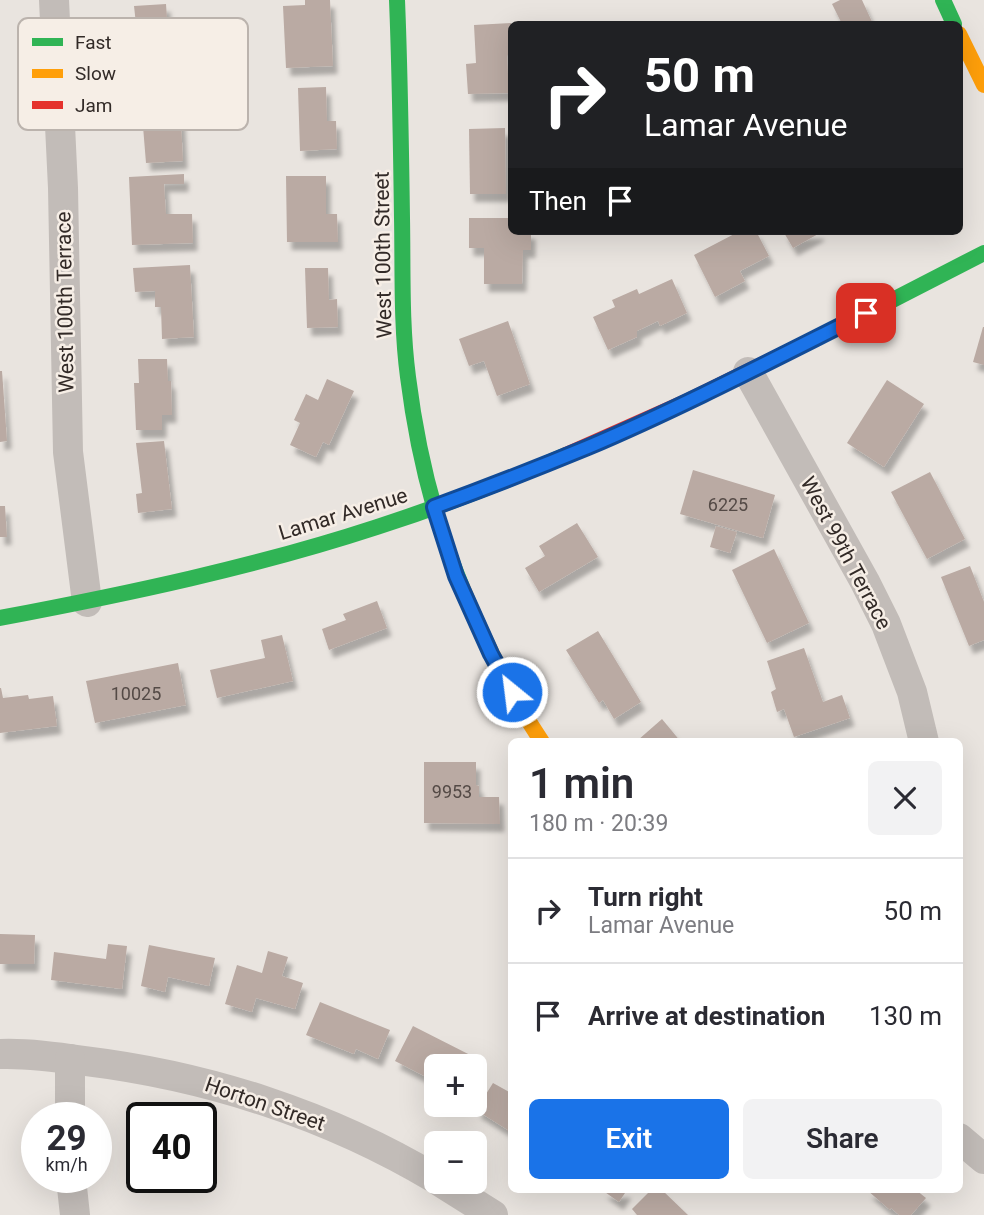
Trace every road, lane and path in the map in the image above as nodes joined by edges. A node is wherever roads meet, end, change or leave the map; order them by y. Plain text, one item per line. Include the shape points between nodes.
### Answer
1 (54, 0) edge
2 (397, 0) edge
3 (943, 0) edge
4 (55, 18) edge
5 (953, 21) edge
6 (963, 42) edge
7 (984, 85) edge
8 (60, 130) edge
9 (984, 253) edge
10 (748, 372) junction
11 (434, 507) junction
12 (87, 602) junction
13 (0, 618) edge
14 (539, 738) edge
15 (923, 738) edge
16 (0, 1054) edge
17 (70, 1059) junction
18 (70, 1102) edge
19 (963, 1141) edge
20 (984, 1159) edge
21 (424, 1172) edge
22 (73, 1193) edge
23 (460, 1194) edge
24 (75, 1215) edge
25 (493, 1215) edge

1 - 4 street, West 100th Terrace
2 - 11 street, West 100th Street via 403,309 418,444
3 - 5 street
6 - 7 street
8 - 12 street, West 100th Terrace via 68,452
9 - 10 street, Lamar Avenue
10 - 11 street, Lamar Avenue via 591,446
10 - 15 street, West 99th Terrace via 886,624 912,692
11 - 12 street, Lamar Avenue via 237,568
11 - 14 street, West 100th Street via 456,576 491,654
12 - 13 street, Lamar Avenue
16 - 17 street, Horton Street
17 - 18 street
17 - 21 street, Horton Street via 221,1087 316,1119
19 - 20 street
22 - 24 street
23 - 25 street, Horton Street

